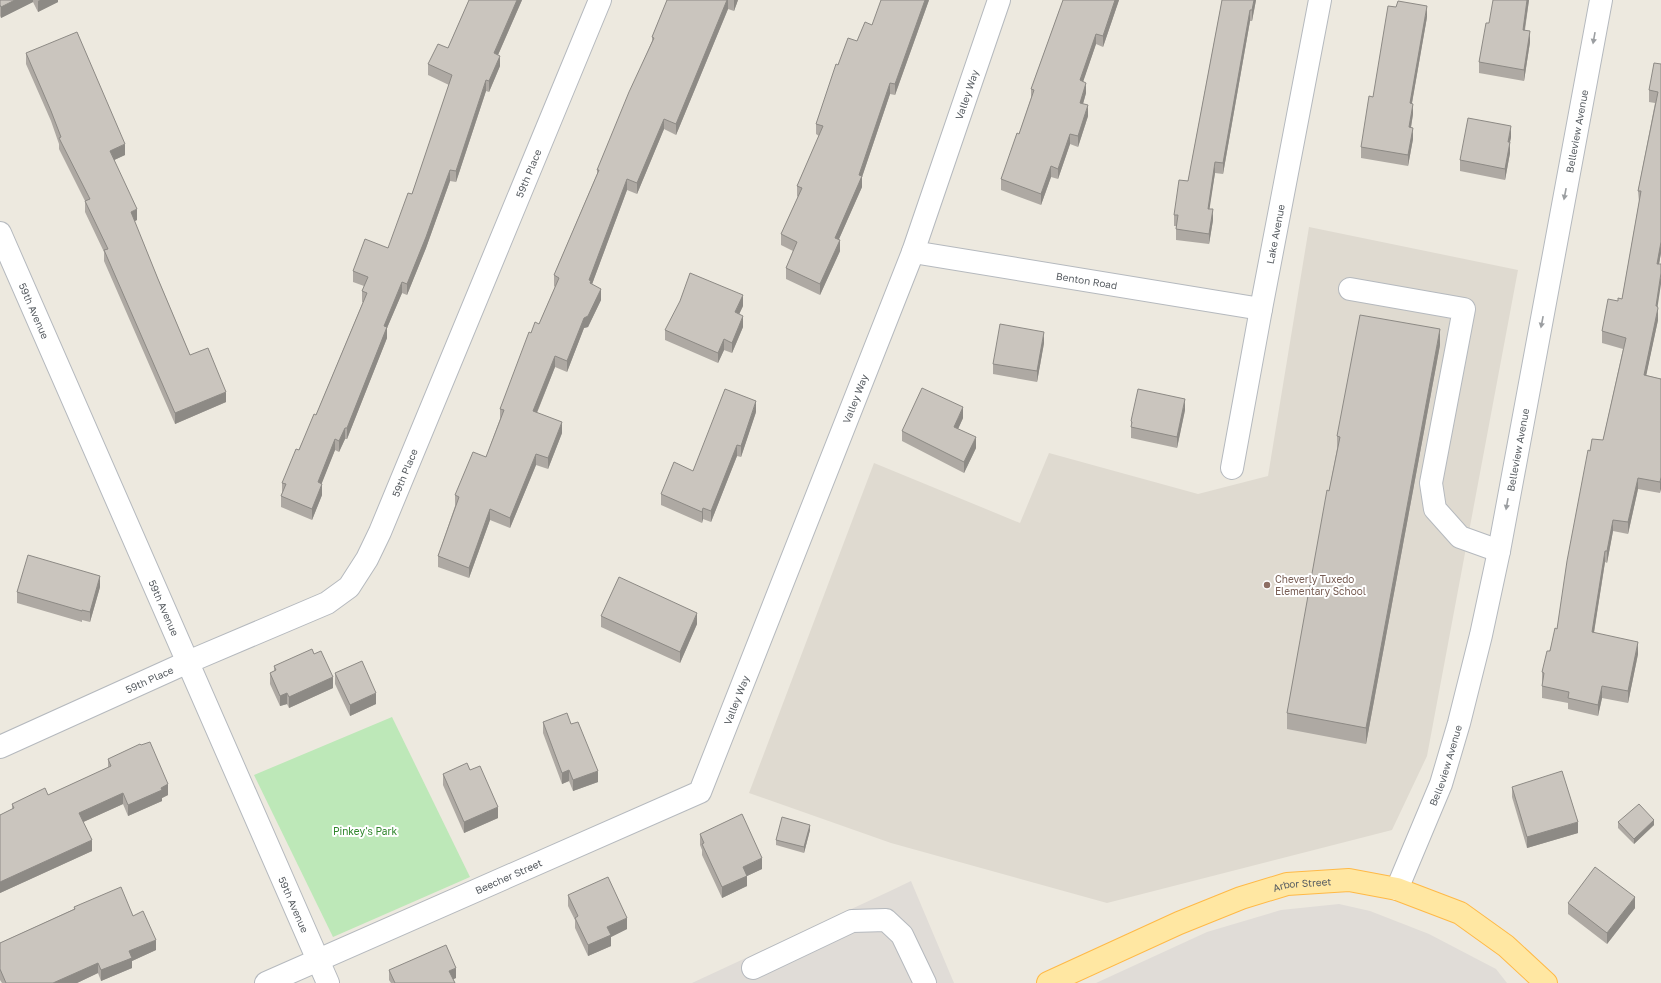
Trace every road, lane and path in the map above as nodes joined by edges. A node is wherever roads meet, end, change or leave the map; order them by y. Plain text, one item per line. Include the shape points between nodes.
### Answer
1 (600, 0) edge
2 (999, 0) edge
3 (1320, 0) edge
4 (1601, 0) edge
5 (0, 233) edge
6 (913, 252) junction
7 (1350, 289) dead end
8 (1261, 309) junction
9 (1232, 468) dead end
10 (1499, 551) junction
11 (188, 662) junction
12 (0, 746) edge
13 (700, 792) joint
14 (1397, 889) junction
15 (318, 960) junction
16 (753, 968) dead end
17 (266, 983) edge
18 (328, 983) edge
19 (925, 983) edge
20 (1048, 983) edge
21 (1546, 983) edge

1 - 11 street, 59th Place via 380,532 358,574 349,587 327,603
2 - 6 street, Valley Way
3 - 8 street, Lake Avenue
4 -> 10 street, Belleview Avenue
5 - 11 street, 59th Avenue
6 - 8 street, Benton Road
6 - 13 street, Valley Way
7 - 10 street via 1464,309 1431,484 1435,509 1460,537
8 - 9 street, Lake Avenue
10 - 14 street, Belleview Avenue via 1459,723 1441,784
11 - 12 street, 59th Place
11 - 15 street, 59th Avenue
13 - 15 street, Beecher Street
14 - 20 main road, Arbor Street via 1349,880 1287,884 1241,898 1179,922
14 - 21 main road, Arbor Street via 1460,913 1506,946
15 - 17 street, Beecher Street
15 - 18 street, 59th Avenue
16 - 19 street via 852,921 886,920 902,935

